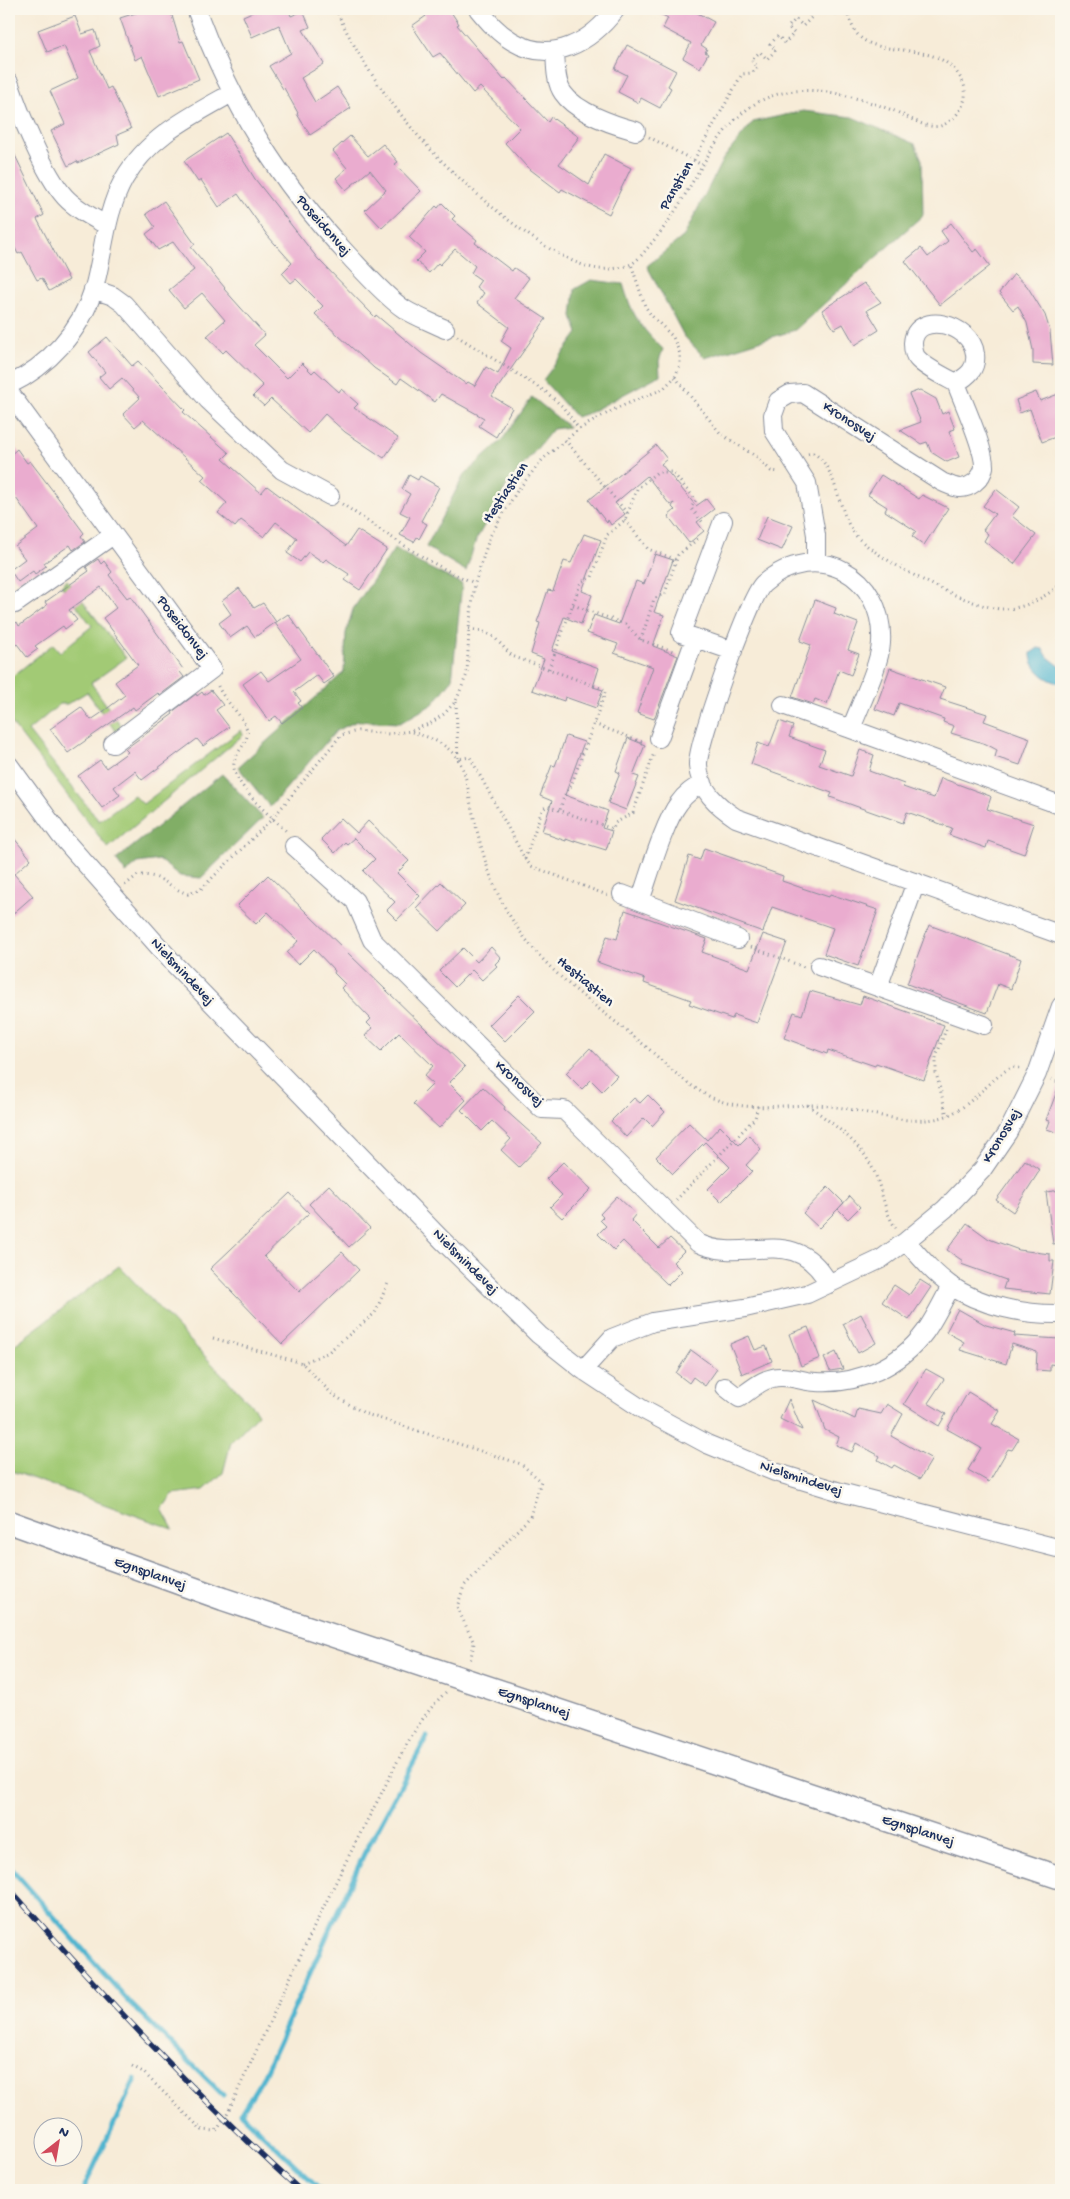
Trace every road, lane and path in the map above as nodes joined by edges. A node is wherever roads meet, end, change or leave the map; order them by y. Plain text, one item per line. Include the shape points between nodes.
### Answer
1 (196, 9) edge
2 (336, 9) edge
3 (478, 9) edge
4 (616, 9) edge
5 (807, 9) edge
6 (817, 9) edge
7 (849, 9) edge
8 (848, 16) junction
9 (555, 50) junction
10 (9, 82) edge
11 (232, 93) junction
12 (636, 131) dead end
13 (658, 141) dead end
14 (694, 160) junction
15 (702, 165) junction
16 (106, 225) junction
17 (630, 264) junction
18 (93, 289) junction
19 (445, 329) joint
20 (675, 377) junction
21 (956, 383) dead end
22 (9, 385) edge
23 (9, 392) edge
24 (579, 429) junction
25 (565, 440) junction
26 (794, 462) junction
27 (330, 496) joint
28 (628, 514) junction
29 (625, 520) junction
30 (717, 528) junction
31 (113, 535) junction
32 (677, 560) junction
33 (816, 562) junction
34 (475, 582) junction
35 (1061, 584) edge
36 (15, 604) dead end
37 (572, 605) junction
38 (469, 629) junction
39 (695, 639) junction
40 (641, 640) junction
41 (733, 651) junction
42 (689, 657) junction
43 (212, 668) junction
44 (549, 669) junction
45 (456, 701) junction
46 (783, 705) dead end
47 (594, 724) junction
48 (851, 729) junction
49 (411, 731) junction
50 (658, 742) junction
51 (113, 744) dead end
52 (458, 759) junction
53 (9, 765) edge
54 (702, 784) junction
55 (1060, 805) edge
56 (560, 810) junction
57 (273, 818) junction
58 (294, 846) joint
59 (525, 859) junction
60 (916, 882) junction
61 (622, 894) joint
62 (113, 897) junction
63 (640, 901) junction
64 (1061, 935) edge
65 (738, 939) joint
66 (819, 966) joint
67 (878, 987) junction
68 (1061, 1006) edge
69 (952, 1014) junction
70 (984, 1025) dead end
71 (1037, 1074) junction
72 (807, 1105) junction
73 (758, 1106) junction
74 (947, 1116) junction
75 (665, 1210) junction
76 (906, 1241) junction
77 (388, 1283) dead end
78 (829, 1284) junction
79 (951, 1286) junction
80 (1061, 1314) edge
81 (213, 1338) dead end
82 (302, 1363) junction
83 (583, 1370) junction
84 (724, 1387) dead end
85 (9, 1522) edge
86 (1061, 1549) edge
87 (460, 1678) junction
88 (1061, 1878) edge
89 (132, 2066) dead end

1 - 11 street, Poseidonvej
2 - 17 path via 374,78 415,133 463,182 506,218 551,249 580,264 600,269
3 - 9 street via 496,29 525,48
4 - 9 street via 589,37 574,46
5 - 14 path, Panstien via 812,17 802,26 796,19 788,27 794,33 784,43 778,36 770,44 776,50 767,59 760,52 752,60 758,67 752,73 742,74
6 - 8 path
7 - 8 path
8 - 15 path, Panstien via 860,38 875,45 925,53 957,72 964,85 965,97 952,119 940,126 924,124 850,96 819,90 792,91 768,97 737,118 717,139
9 - 12 street via 558,81 563,93 609,124
10 - 16 street via 51,180 83,212
11 - 16 street via 182,121 141,156 114,199
11 - 19 street, Poseidonvej via 280,174 321,227 403,308
13 - 14 path
14 - 15 path
15 - 17 path, Panstien via 668,224
16 - 18 street
17 - 20 path via 645,306 673,337 680,354
18 - 22 street via 83,313 62,346 43,364
18 - 27 street via 124,304 208,400 282,470
19 - 24 path via 546,392 562,406
20 - 24 path, Hestiastien via 663,389 617,408
20 - 26 path via 722,434 757,457 771,471 781,472
21 - 26 street, Kronosvej via 983,456 984,469 970,486 958,489 942,482 803,393 790,394 778,401 773,415 774,431
23 - 31 street, Poseidonvej
24 - 25 path, Hestiastien
25 - 28 path
25 - 34 path, Hestiastien via 543,459 512,498 490,536
26 - 33 street, Kronosvej via 807,483 816,535
26 - 35 path via 813,453 820,456 854,535 918,578 958,598 986,607 1018,607 1045,597
27 - 34 path via 423,558
28 - 29 path
28 - 30 path via 637,489 658,472 672,472 696,500 691,508
29 - 32 path via 648,549
29 - 37 path via 607,535 592,577 581,582
30 - 32 path via 678,555
30 - 39 street via 681,633
31 - 36 street
31 - 43 street, Poseidonvej
32 - 40 path via 665,593 654,599
33 - 41 street via 792,566 763,585 748,609
33 - 48 street via 834,565 860,580 875,603 881,622 881,645
34 - 38 path, Hestiastien
37 - 40 path via 625,624
37 - 44 path
38 - 44 path via 494,637 512,656
38 - 45 path, Hestiastien via 467,674
39 - 41 street
39 - 42 street
40 - 42 path
41 - 54 street via 702,737 698,765
42 - 50 street
43 - 51 street, Poseidonvej
43 - 57 path via 218,688 247,728 247,739 234,762 236,774 249,795
44 - 47 path via 606,690
45 - 49 path, Hestiastien via 432,723
45 - 52 path, Hestiastien
46 - 48 street
47 - 50 path
47 - 56 path
48 - 55 street
49 - 52 path, Hestiastien via 444,745
49 - 57 path, Hestiastien via 389,734 358,731 341,735
50 - 56 path via 633,814 615,823 613,830
52 - 59 path via 470,757
52 - 73 path, Hestiastien via 483,854 498,895 520,931 548,966 684,1081 728,1103
53 - 62 street, Nielsmindevej via 60,835
54 - 60 street via 716,804 736,818
54 - 63 street via 678,804
56 - 59 path via 547,806 542,810
57 - 58 path via 292,837
57 - 62 path, Hestiastien via 201,889 188,894 174,889 160,877 138,874
58 - 75 street, Kronosvej via 356,902 372,940 542,1109 564,1110
59 - 61 path via 531,866 610,896
60 - 64 street
60 - 67 street
61 - 63 street
62 - 83 street, Nielsmindevej via 442,1240 539,1335
63 - 65 street
65 - 66 path via 755,949 806,968
66 - 67 street
67 - 69 street
68 - 71 street, Kronosvej
69 - 70 street
69 - 74 path via 936,1057 936,1073
71 - 74 path, Hestiastien via 1011,1067 968,1104
71 - 76 street, Kronosvej via 1008,1132 982,1170 945,1209
72 - 73 path, Hestiastien
72 - 74 path, Hestiastien via 835,1106 906,1120
72 - 76 path via 851,1139 871,1165 891,1221
73 - 75 path via 749,1125
75 - 78 street, Kronosvej via 698,1243 711,1249 795,1252 821,1270
76 - 78 street, Kronosvej via 881,1259
76 - 79 street via 930,1269
77 - 82 path via 375,1313 327,1353
78 - 83 street, Kronosvej via 807,1294 745,1308 653,1322 612,1338
79 - 80 street via 1011,1310
79 - 84 street via 926,1332 888,1366 866,1376 832,1382 781,1376 766,1379 739,1398
81 - 82 path
82 - 87 path via 333,1395 366,1414 521,1464 541,1481 530,1517 464,1586 458,1607 474,1643 471,1661
83 - 86 street, Nielsmindevej via 642,1409 707,1444 775,1472
85 - 87 main road, Egnsplanvej via 223,1599
87 - 88 main road, Egnsplanvej
87 - 89 path via 436,1700 412,1736 327,1900 216,2132 202,2130 143,2072

